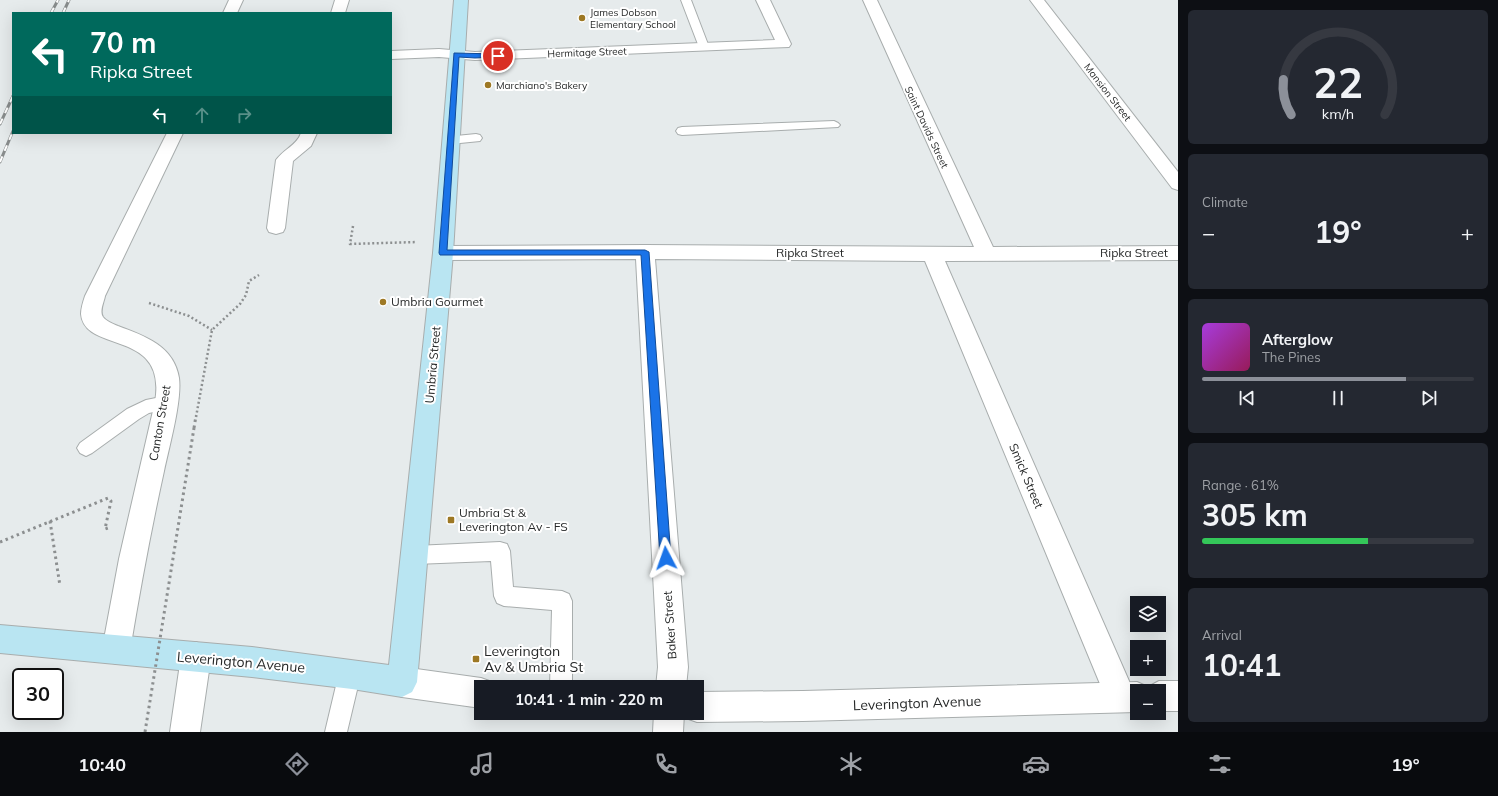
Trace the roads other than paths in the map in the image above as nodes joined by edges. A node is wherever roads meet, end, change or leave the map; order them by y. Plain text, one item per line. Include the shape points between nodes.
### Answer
1 (236, 0) edge
2 (342, 0) edge
3 (461, 0) edge
4 (686, 0) edge
5 (763, 0) edge
6 (870, 0) edge
7 (1037, 0) edge
8 (230, 12) edge
9 (338, 12) edge
10 (704, 47) junction
11 (392, 54) edge
12 (456, 54) junction
13 (834, 125) dead end
14 (682, 131) dead end
15 (175, 134) edge
16 (309, 134) edge
17 (476, 138) dead end
18 (450, 140) junction
19 (1178, 184) edge
20 (276, 228) dead end
21 (645, 252) junction
22 (443, 253) junction
23 (986, 253) junction
24 (1178, 253) edge
25 (932, 254) junction
26 (166, 403) junction
27 (86, 448) dead end
28 (415, 555) junction
29 (0, 639) edge
30 (116, 650) junction
31 (196, 658) junction
32 (350, 673) junction
33 (561, 680) edge
34 (672, 680) edge
35 (402, 682) junction
36 (474, 692) edge
37 (1166, 696) edge
38 (1178, 696) edge
39 (1129, 697) edge
40 (704, 707) edge
41 (669, 720) edge
42 (185, 732) edge
43 (336, 732) edge
44 (668, 732) edge

1 - 8 street
2 - 9 street
3 - 12 main road, Umbria Street
4 - 10 lane
5 - 10 street, Hermitage Street via 784,44
6 - 23 street, Saint Davids Street via 926,127
7 - 19 street, Mansion Street
10 - 12 street, Hermitage Street via 475,56
11 - 12 street, Hermitage Street
12 - 18 main road, Umbria Street
13 - 14 lane
15 - 26 street, Canton Street via 91,309 97,325 139,341 159,358 168,380
16 - 20 street via 302,148 285,160
17 - 18 lane
18 - 22 main road, Umbria Street
21 - 22 street, Ripka Street
21 - 25 street, Ripka Street
21 - 34 street, Baker Street via 673,667
22 - 28 main road, Umbria Street
23 - 24 street, Ripka Street
23 - 25 street, Ripka Street
25 - 39 street, Smick Street
26 - 27 lane via 146,407 133,414
26 - 30 street, Canton Street
28 - 33 lane via 500,551 504,596 562,601
28 - 35 main road, Umbria Street
29 - 30 main road, Leverington Avenue
30 - 31 main road, Leverington Avenue
31 - 32 main road, Leverington Avenue
31 - 42 street
32 - 35 main road, Leverington Avenue
32 - 43 lane
35 - 36 street, Leverington Avenue
37 - 38 street
39 - 40 street, Leverington Avenue
41 - 44 street

